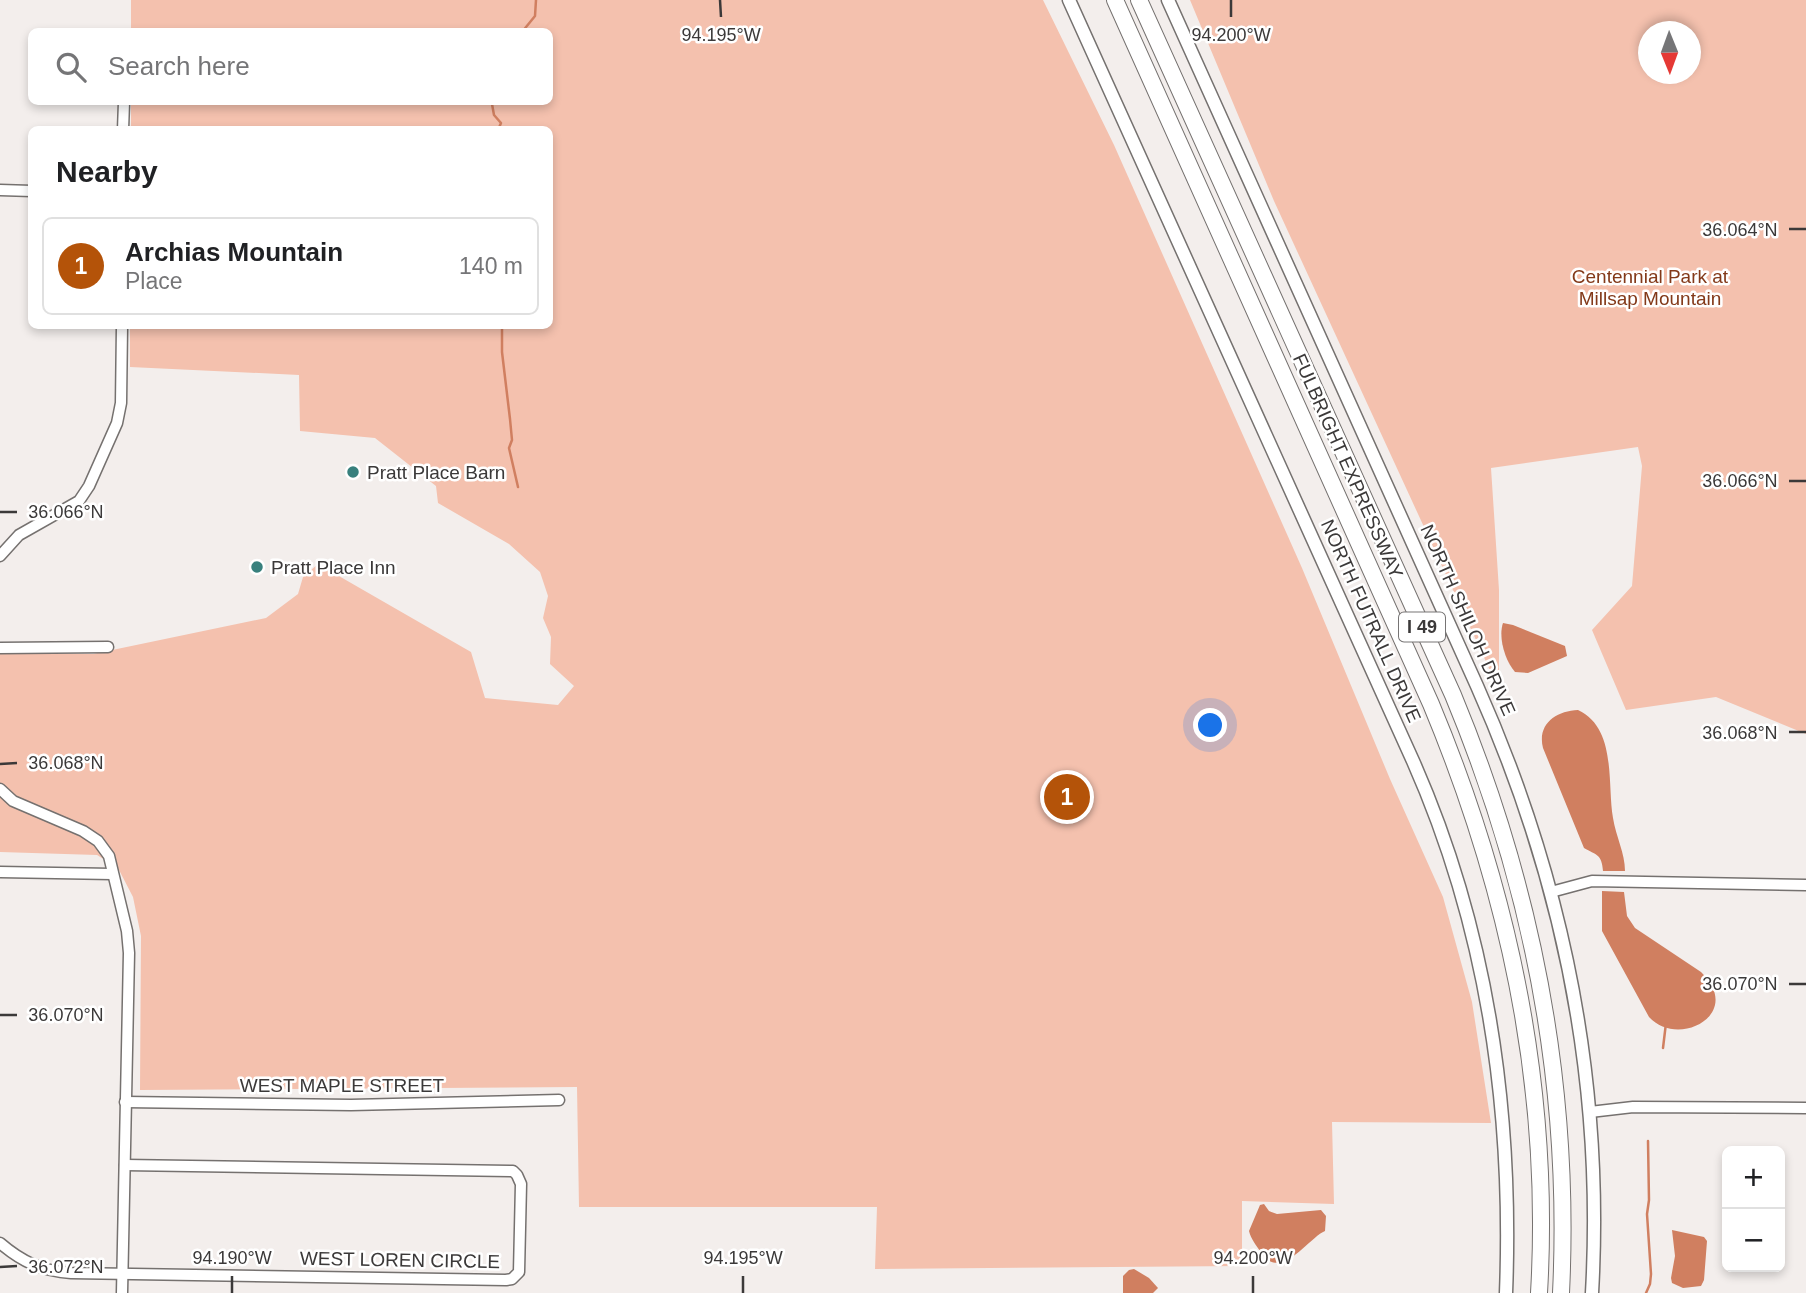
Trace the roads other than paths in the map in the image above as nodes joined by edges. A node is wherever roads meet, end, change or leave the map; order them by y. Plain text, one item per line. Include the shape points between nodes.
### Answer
1 (1069, 0) edge
2 (1115, 0) edge
3 (1139, 0) edge
4 (1168, 0) edge
5 (124, 105) edge
6 (123, 126) edge
7 (0, 190) edge
8 (28, 191) edge
9 (122, 329) edge
10 (0, 556) edge
11 (108, 647) dead end
12 (0, 648) edge
13 (0, 789) edge
14 (0, 872) edge
15 (112, 874) junction
16 (1806, 885) edge
17 (1552, 892) junction
18 (559, 1100) dead end
19 (125, 1102) junction
20 (1806, 1108) edge
21 (1590, 1112) junction
22 (125, 1165) junction
23 (0, 1243) edge
24 (122, 1274) junction
25 (122, 1293) edge
26 (1506, 1293) edge
27 (1539, 1293) edge
28 (1561, 1293) edge
29 (1592, 1293) edge

1 - 26 main road, NORTH FUTRALL DRIVE via 1413,761 1451,855 1475,940 1497,1067 1505,1158
2 - 27 highway, FULBRIGHT EXPRESSWAY / I 49 via 1418,673 1474,812 1508,937 1529,1055 1540,1190
3 - 28 highway, FULBRIGHT EXPRESSWAY / I 49 via 1452,695 1499,819 1536,958 1553,1064 1563,1197
4 - 17 main road, NORTH SHILOH DRIVE via 1495,726
5 - 6 street
7 - 8 street
9 - 10 street via 117,423 89,486 79,501 19,535
11 - 12 street
13 - 15 street via 13,801 98,841 109,856
14 - 15 street
15 - 19 street via 129,953
16 - 17 street via 1592,881
17 - 21 main road, NORTH SHILOH DRIVE via 1570,968
18 - 19 street, WEST MAPLE STREET via 351,1105
19 - 22 street
20 - 21 street via 1633,1107
21 - 29 main road, NORTH SHILOH DRIVE
22 - 24 street
22 - 24 street, WEST LOREN CIRCLE via 513,1171 521,1184 520,1267 516,1276 506,1280
23 - 24 street via 32,1266 52,1272
24 - 25 street

